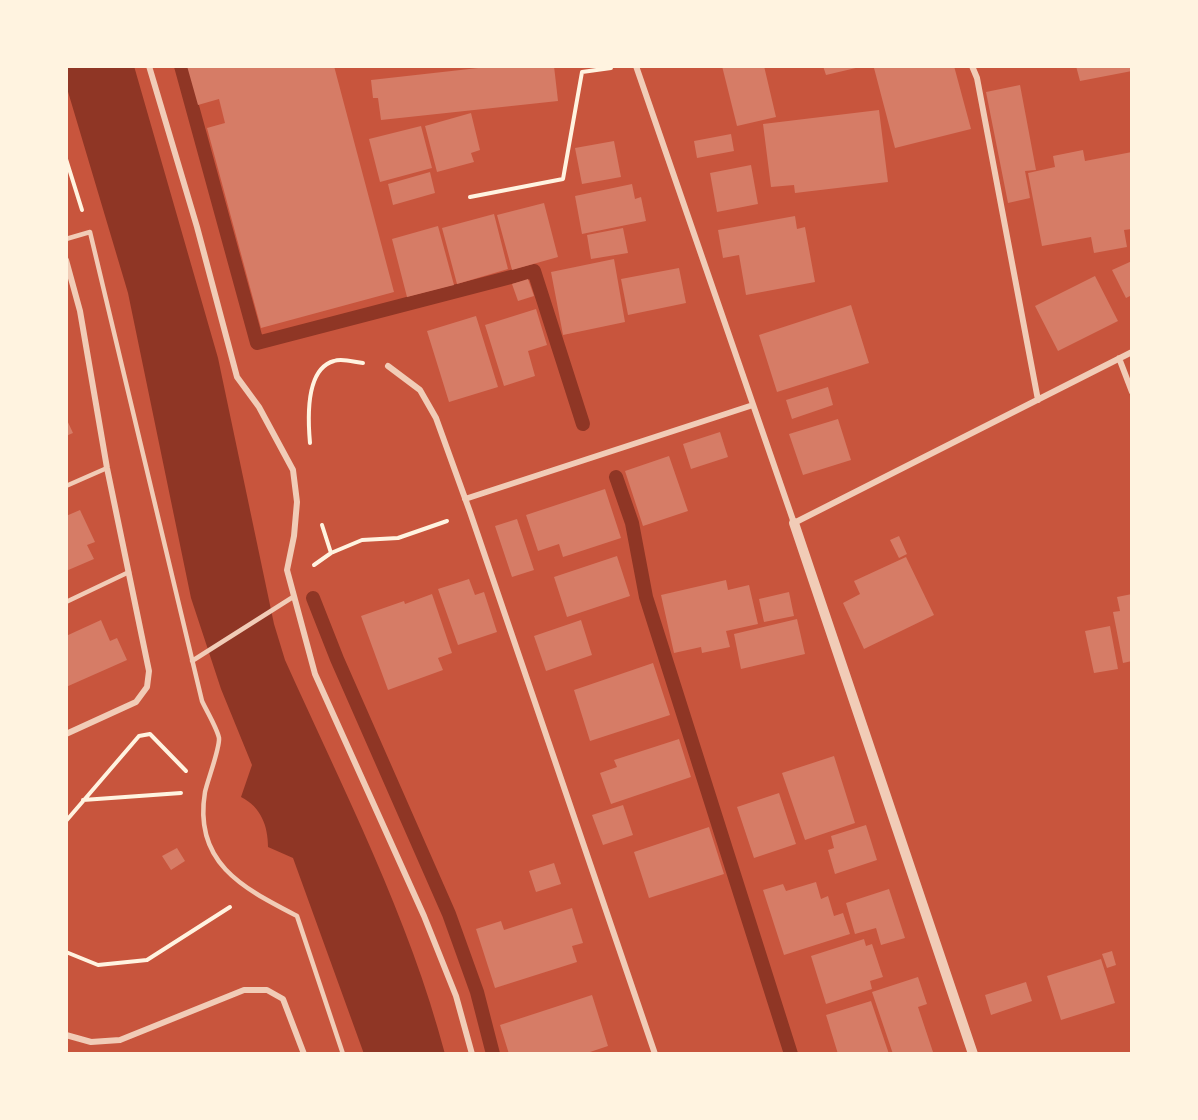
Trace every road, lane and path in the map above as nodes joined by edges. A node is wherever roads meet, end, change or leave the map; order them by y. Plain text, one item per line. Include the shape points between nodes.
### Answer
1 (149, 66) edge
2 (636, 66) edge
3 (972, 66) edge
4 (616, 68) dead end
5 (66, 159) edge
6 (470, 197) dead end
7 (90, 232) junction
8 (66, 239) edge
9 (66, 260) edge
10 (1132, 352) edge
11 (1119, 358) junction
12 (388, 366) joint
13 (1132, 392) edge
14 (1038, 400) junction
15 (753, 405) junction
16 (311, 452) dead end
17 (107, 468) junction
18 (66, 486) edge
19 (465, 499) junction
20 (470, 512) junction
21 (320, 517) dead end
22 (794, 523) junction
23 (331, 553) junction
24 (129, 572) junction
25 (290, 599) junction
26 (66, 602) edge
27 (192, 661) junction
28 (136, 702) junction
29 (66, 734) edge
30 (139, 736) junction
31 (205, 791) junction
32 (83, 800) junction
33 (66, 821) edge
34 (251, 892) junction
35 (66, 952) edge
36 (66, 1035) edge
37 (304, 1054) edge
38 (343, 1054) edge
39 (472, 1054) edge
40 (656, 1054) edge
41 (973, 1054) edge

1 - 25 street via 237,377 259,407 293,470 297,502 287,570
2 - 15 street
3 - 14 street
4 - 6 path via 582,72 563,179
5 - 7 path
7 - 8 lane
7 - 27 lane
9 - 17 street via 80,311
10 - 11 street
11 - 13 street
11 - 14 street
12 - 16 path via 335,360 316,376 307,420
12 - 19 street via 420,390 436,418
14 - 22 street
15 - 19 street
15 - 22 street
17 - 18 lane
17 - 24 street
19 - 20 street
20 - 23 path via 398,538 362,540
20 - 40 street
21 - 23 path
22 - 41 street
23 - 25 path via 311,568
24 - 26 lane
24 - 28 street via 149,671 147,687
25 - 27 lane
25 - 39 street via 315,674 428,926 456,996
27 - 31 lane via 202,701 219,739
28 - 29 street
28 - 30 path
30 - 31 path via 150,734
30 - 32 path
31 - 32 path
31 - 34 lane via 202,819 212,851 231,878
32 - 33 path
34 - 35 path via 147,960 98,965
34 - 38 lane via 297,916
36 - 37 street via 90,1042 120,1040 244,990 267,990 284,999

